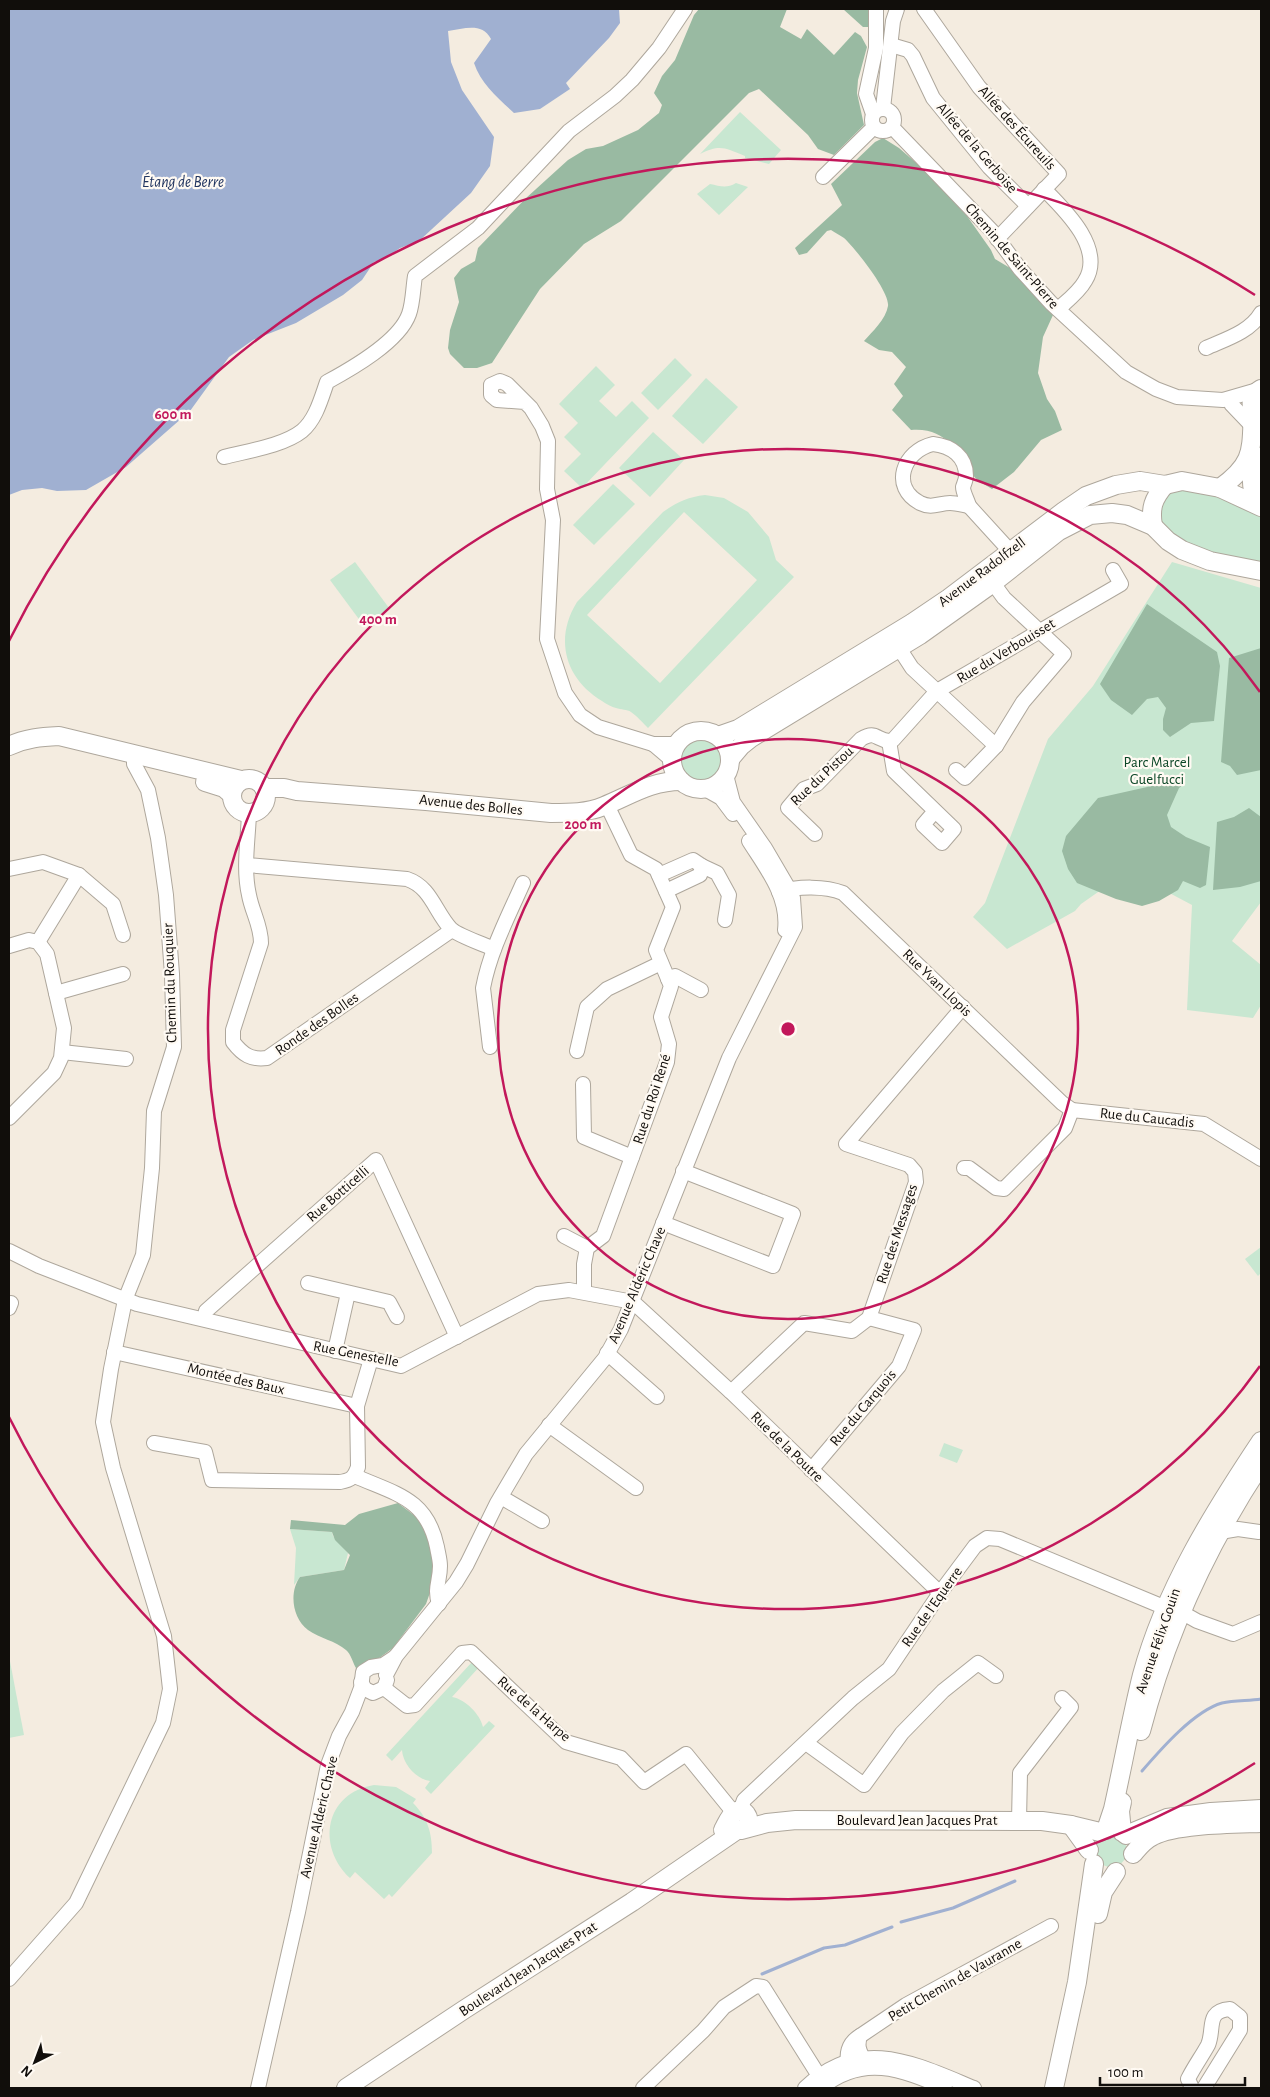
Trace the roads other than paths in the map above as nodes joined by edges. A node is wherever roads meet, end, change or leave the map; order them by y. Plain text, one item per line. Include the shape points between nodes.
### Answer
1 (685, 9) edge
2 (876, 9) edge
3 (897, 9) edge
4 (924, 9) edge
5 (891, 45) junction
6 (877, 116) junction
7 (892, 127) junction
8 (823, 177) dead end
9 (1044, 189) junction
10 (1028, 206) junction
11 (997, 239) junction
12 (1058, 309) junction
13 (1261, 313) edge
14 (1206, 348) dead end
15 (1261, 389) edge
16 (525, 402) dead end
17 (1227, 402) junction
18 (1254, 415) edge
19 (1261, 442) edge
20 (224, 457) dead end
21 (1165, 485) junction
22 (1220, 488) junction
23 (969, 506) junction
24 (1258, 506) edge
25 (1153, 526) junction
26 (1010, 551) junction
27 (1113, 570) dead end
28 (1261, 571) edge
29 (993, 583) junction
30 (1039, 631) junction
31 (899, 648) junction
32 (937, 691) junction
33 (718, 736) junction
34 (889, 741) junction
35 (9, 746) edge
36 (996, 746) junction
37 (9, 751) edge
38 (674, 756) junction
39 (134, 759) junction
40 (728, 767) junction
41 (956, 770) dead end
42 (681, 782) junction
43 (236, 787) junction
44 (640, 789) junction
45 (705, 789) junction
46 (265, 794) junction
47 (607, 805) junction
48 (935, 812) dead end
49 (249, 814) junction
50 (815, 834) dead end
51 (246, 865) junction
52 (702, 866) junction
53 (9, 869) edge
54 (79, 875) junction
55 (659, 875) junction
56 (523, 883) dead end
57 (784, 891) junction
58 (666, 892) junction
59 (725, 920) dead end
60 (452, 930) junction
61 (123, 935) dead end
62 (38, 942) junction
63 (9, 946) edge
64 (494, 949) junction
65 (661, 963) junction
66 (123, 974) dead end
67 (668, 979) junction
68 (702, 990) dead end
69 (56, 993) junction
70 (963, 1008) junction
71 (490, 1047) dead end
72 (576, 1051) dead end
73 (62, 1052) junction
74 (126, 1059) dead end
75 (583, 1084) dead end
76 (1078, 1110) junction
77 (9, 1118) edge
78 (632, 1157) junction
79 (1261, 1159) edge
80 (964, 1168) dead end
81 (683, 1171) junction
82 (663, 1223) junction
83 (564, 1236) dead end
84 (587, 1248) junction
85 (9, 1251) edge
86 (308, 1284) dead end
87 (584, 1292) junction
88 (348, 1293) junction
89 (125, 1300) junction
90 (633, 1302) junction
91 (397, 1317) dead end
92 (869, 1318) junction
93 (204, 1319) junction
94 (457, 1337) junction
95 (335, 1351) junction
96 (114, 1352) junction
97 (607, 1353) junction
98 (371, 1359) junction
99 (731, 1392) junction
100 (657, 1396) dead end
101 (357, 1406) junction
102 (549, 1424) junction
103 (1261, 1441) edge
104 (154, 1443) dead end
105 (1261, 1464) edge
106 (811, 1470) junction
107 (355, 1476) junction
108 (636, 1488) dead end
109 (501, 1497) junction
110 (542, 1521) dead end
111 (1261, 1530) edge
112 (1220, 1532) junction
113 (940, 1593) junction
114 (439, 1604) junction
115 (1174, 1610) junction
116 (1261, 1622) edge
117 (996, 1676) dead end
118 (380, 1681) junction
119 (361, 1682) junction
120 (1062, 1698) dead end
121 (352, 1712) junction
122 (806, 1742) junction
123 (1261, 1809) edge
124 (743, 1820) junction
125 (1019, 1821) junction
126 (1261, 1822) edge
127 (1071, 1825) junction
128 (1114, 1832) junction
129 (1133, 1854) junction
130 (1092, 1857) junction
131 (1116, 1872) junction
132 (1051, 1926) dead end
133 (9, 1979) edge
134 (1209, 2035) junction
135 (860, 2036) junction
136 (1224, 2057) junction
137 (866, 2063) junction
138 (850, 2067) junction
139 (820, 2082) edge
140 (258, 2088) edge
141 (346, 2088) edge
142 (643, 2088) edge
143 (805, 2088) edge
144 (945, 2088) edge
145 (974, 2088) edge
146 (1054, 2088) edge
147 (1061, 2088) edge
148 (1192, 2088) edge
149 (1204, 2088) edge

1 - 20 street via 650,61 621,91 569,131 478,228 415,276 409,314 397,333 359,365 327,382 317,410 302,431 278,443
2 - 6 street via 876,48 866,94
3 - 5 street
4 - 9 street, Allée des Écureuils via 979,87 1058,174
5 - 6 street
5 - 10 street, Allée de la Gerboise via 908,50 922,70 938,104 989,166
6 - 7 street via 881,132
6 - 7 street, Chemin de Saint-Pierre via 891,111 895,119
6 - 8 street
7 - 11 street, Chemin de Saint-Pierre
9 - 10 street, Allée des Écureuils
9 - 12 street via 1067,212 1092,256 1086,280
10 - 11 street, Allée des Écureuils
11 - 12 street, Chemin de Saint-Pierre
12 - 17 street, Chemin de Saint-Pierre via 1118,366 1156,389 1177,397
13 - 14 street via 1248,328
15 - 17 street, Chemin de Saint-Pierre
15 - 18 main road via 1254,395
16 - 38 street via 542,426 548,442 547,489 553,520 548,639 564,693 580,715 598,726 653,744
17 - 18 street
18 - 22 main road via 1251,449 1245,463 1237,476
19 - 24 main road via 1251,474 1251,486
21 - 22 main road, Avenue Radolfzell via 1182,481
21 - 25 main road via 1157,495 1151,513
21 - 26 main road, Avenue Radolfzell via 1140,481 1116,485 1086,496
22 - 24 main road, Avenue Radolfzell
23 - 23 street via 963,488 965,467 953,450 933,444 913,452 907,460 903,479 912,497 930,506 949,503
23 - 26 street
25 - 28 main road, Avenue Radolfzell via 1182,550 1210,561
25 - 29 main road, Avenue Radolfzell via 1127,515 1090,515 1059,532
26 - 33 main road, Avenue Radolfzell via 949,598 889,638 738,729
27 - 30 street, Rue du Verbouisset via 1120,584
29 - 30 street
29 - 31 main road, Avenue Radolfzell
30 - 32 street, Rue du Verbouisset
30 - 36 street via 1064,654 1024,702
31 - 32 street via 912,668
31 - 40 main road, Avenue Radolfzell via 751,738 741,746
32 - 34 street, Rue du Verbouisset
32 - 36 street
33 - 38 main road via 707,731 689,733
33 - 40 main road via 728,749
34 - 48 street via 894,771
34 - 50 street, Rue du Pistou via 876,735 861,739 817,784 804,789 788,808
35 - 39 main road via 36,737 60,736
36 - 41 street via 965,778
37 - 39 main road via 48,744
38 - 42 main road via 674,772
38 - 44 main road, Avenue des Bolles
39 - 43 main road
39 - 89 street, Chemin du Rouquier via 148,790 166,895 174,1047 154,1112 143,1255
40 - 45 main road via 718,784
40 - 57 street, Avenue Alderic Chave via 733,802 765,848
42 - 44 main road, Avenue des Bolles via 668,781
42 - 45 main road via 689,787
43 - 46 main road via 251,779 257,780
43 - 49 main road via 233,803 237,809
44 - 47 main road, Avenue des Bolles
45 - 57 street, Avenue Alderic Chave via 728,805
46 - 47 main road, Avenue des Bolles via 284,788 551,813 585,812
46 - 49 main road via 260,810
47 - 55 street, Rue du Roi René via 631,855 656,869
49 - 51 street, Ronde des Bolles
51 - 60 street via 408,879 424,888
51 - 60 street, Ronde des Bolles via 249,895 261,930 261,943 233,1030 233,1042 256,1060 268,1058
52 - 55 street via 693,860
52 - 58 street via 700,875
52 - 59 street via 717,873 729,895
53 - 54 street via 43,862
54 - 61 street via 114,904
54 - 62 street
55 - 58 street, Rue du Roi René
56 - 64 street
57 - 70 street, Rue Yvan Llopis via 831,888 843,893
57 - 81 street, Avenue Alderic Chave via 793,898 795,927 729,1058
58 - 65 street, Rue du Roi René via 673,907 656,950
60 - 64 street
62 - 63 street via 29,940
62 - 69 street via 46,954
64 - 71 street via 483,988
65 - 67 street, Rue du Roi René
65 - 72 street via 607,989 587,1007
66 - 69 street
67 - 68 street via 675,976
67 - 78 street, Rue du Roi René via 671,986 661,1017 669,1044 667,1062
69 - 73 street via 64,1028
70 - 76 street, Rue Yvan Llopis via 1062,1103
70 - 92 street, Rue des Messages via 846,1144 909,1165 915,1172 916,1182
73 - 74 street
73 - 77 street via 54,1073
75 - 78 street via 584,1137
76 - 79 street, Rue du Caucadis via 1204,1124
76 - 80 street via 1004,1189 996,1188 969,1168
78 - 84 street, Rue du Roi René via 603,1236
81 - 82 street, Avenue Alderic Chave
81 - 82 street via 793,1214 773,1266
82 - 90 street, Avenue Alderic Chave
83 - 84 street
84 - 87 street
85 - 89 street, Rue Genestelle
86 - 88 street
87 - 90 street, Rue Genestelle
87 - 94 street, Rue Genestelle via 568,1290 538,1294
88 - 91 street via 389,1302
88 - 95 street
89 - 93 street, Rue Genestelle
89 - 96 street, Chemin du Rouquier
90 - 97 street, Avenue Alderic Chave
90 - 99 street, Rue de la Poutre
92 - 99 street via 852,1331 804,1323
92 - 106 street, Rue du Carquois via 914,1330 898,1366
93 - 94 street, Rue Botticelli via 206,1311 376,1160
93 - 95 street, Rue Genestelle
94 - 98 street, Rue Genestelle via 401,1366
95 - 98 street, Rue Genestelle
96 - 101 street, Montée des Baux
96 - 133 street, Chemin du Rouquier via 103,1422 113,1468 164,1636 170,1689 163,1723 76,1903
97 - 100 street
97 - 102 street, Avenue Alderic Chave via 581,1389
98 - 101 street
99 - 106 street, Rue de la Poutre
101 - 107 street via 358,1467
102 - 108 street
102 - 109 street, Avenue Alderic Chave via 526,1454
103 - 115 main road, Avenue Félix Gouin via 1216,1511
104 - 107 street via 205,1452 212,1480 340,1482
105 - 112 main road, Avenue Félix Gouin
106 - 113 street, Rue de la Poutre
107 - 114 street via 401,1496 420,1510 431,1524 440,1566 436,1593
109 - 110 street
109 - 114 street, Avenue Alderic Chave via 467,1564
111 - 112 street
112 - 115 main road, Avenue Félix Gouin
113 - 115 street, Rue de l'Equerre via 985,1536 1000,1539
113 - 122 street, Rue de l'Equerre via 889,1669
114 - 118 street, Avenue Alderic Chave via 396,1656
115 - 116 street, Rue de l'Equerre via 1233,1634
115 - 128 main road, Avenue Félix Gouin
117 - 122 street via 978,1663 943,1691 902,1732 864,1785
118 - 119 street via 365,1689
118 - 119 street via 367,1669
118 - 121 street, Avenue Alderic Chave
118 - 124 street, Rue de la Harpe via 406,1706 415,1705 462,1653 471,1652 566,1742 621,1758 644,1782 686,1754
119 - 121 street, Avenue Alderic Chave
120 - 125 street via 1071,1706 1020,1773
121 - 140 street, Avenue Alderic Chave via 328,1765
122 - 124 street, Rue de l'Equerre via 744,1800
123 - 128 main road via 1167,1818
124 - 125 main road, Boulevard Jean Jacques Prat
124 - 141 main road, Boulevard Jean Jacques Prat via 708,1849 632,1902
125 - 127 main road, Boulevard Jean Jacques Prat
126 - 129 main road via 1172,1830 1154,1835
127 - 128 main road, Boulevard Jean Jacques Prat
127 - 130 main road
128 - 129 main road via 1130,1840
128 - 130 main road via 1094,1837
129 - 131 main road via 1126,1867
130 - 131 main road via 1106,1872
130 - 146 main road via 1077,1982
131 - 147 main road via 1103,1892
132 - 135 street, Petit Chemin de Vauranne via 906,2005
134 - 136 street
134 - 136 street via 1214,2016 1222,2010 1230,2009 1240,2017 1240,2030
134 - 148 street via 1209,2042 1188,2079
135 - 137 street via 858,2052
135 - 138 street, Petit Chemin de Vauranne via 850,2044
136 - 149 street
137 - 138 street
137 - 144 street via 900,2070
137 - 145 street via 882,2058 907,2062
138 - 139 street
139 - 142 street via 763,1987 756,1986 724,2007 704,2032
139 - 143 street

